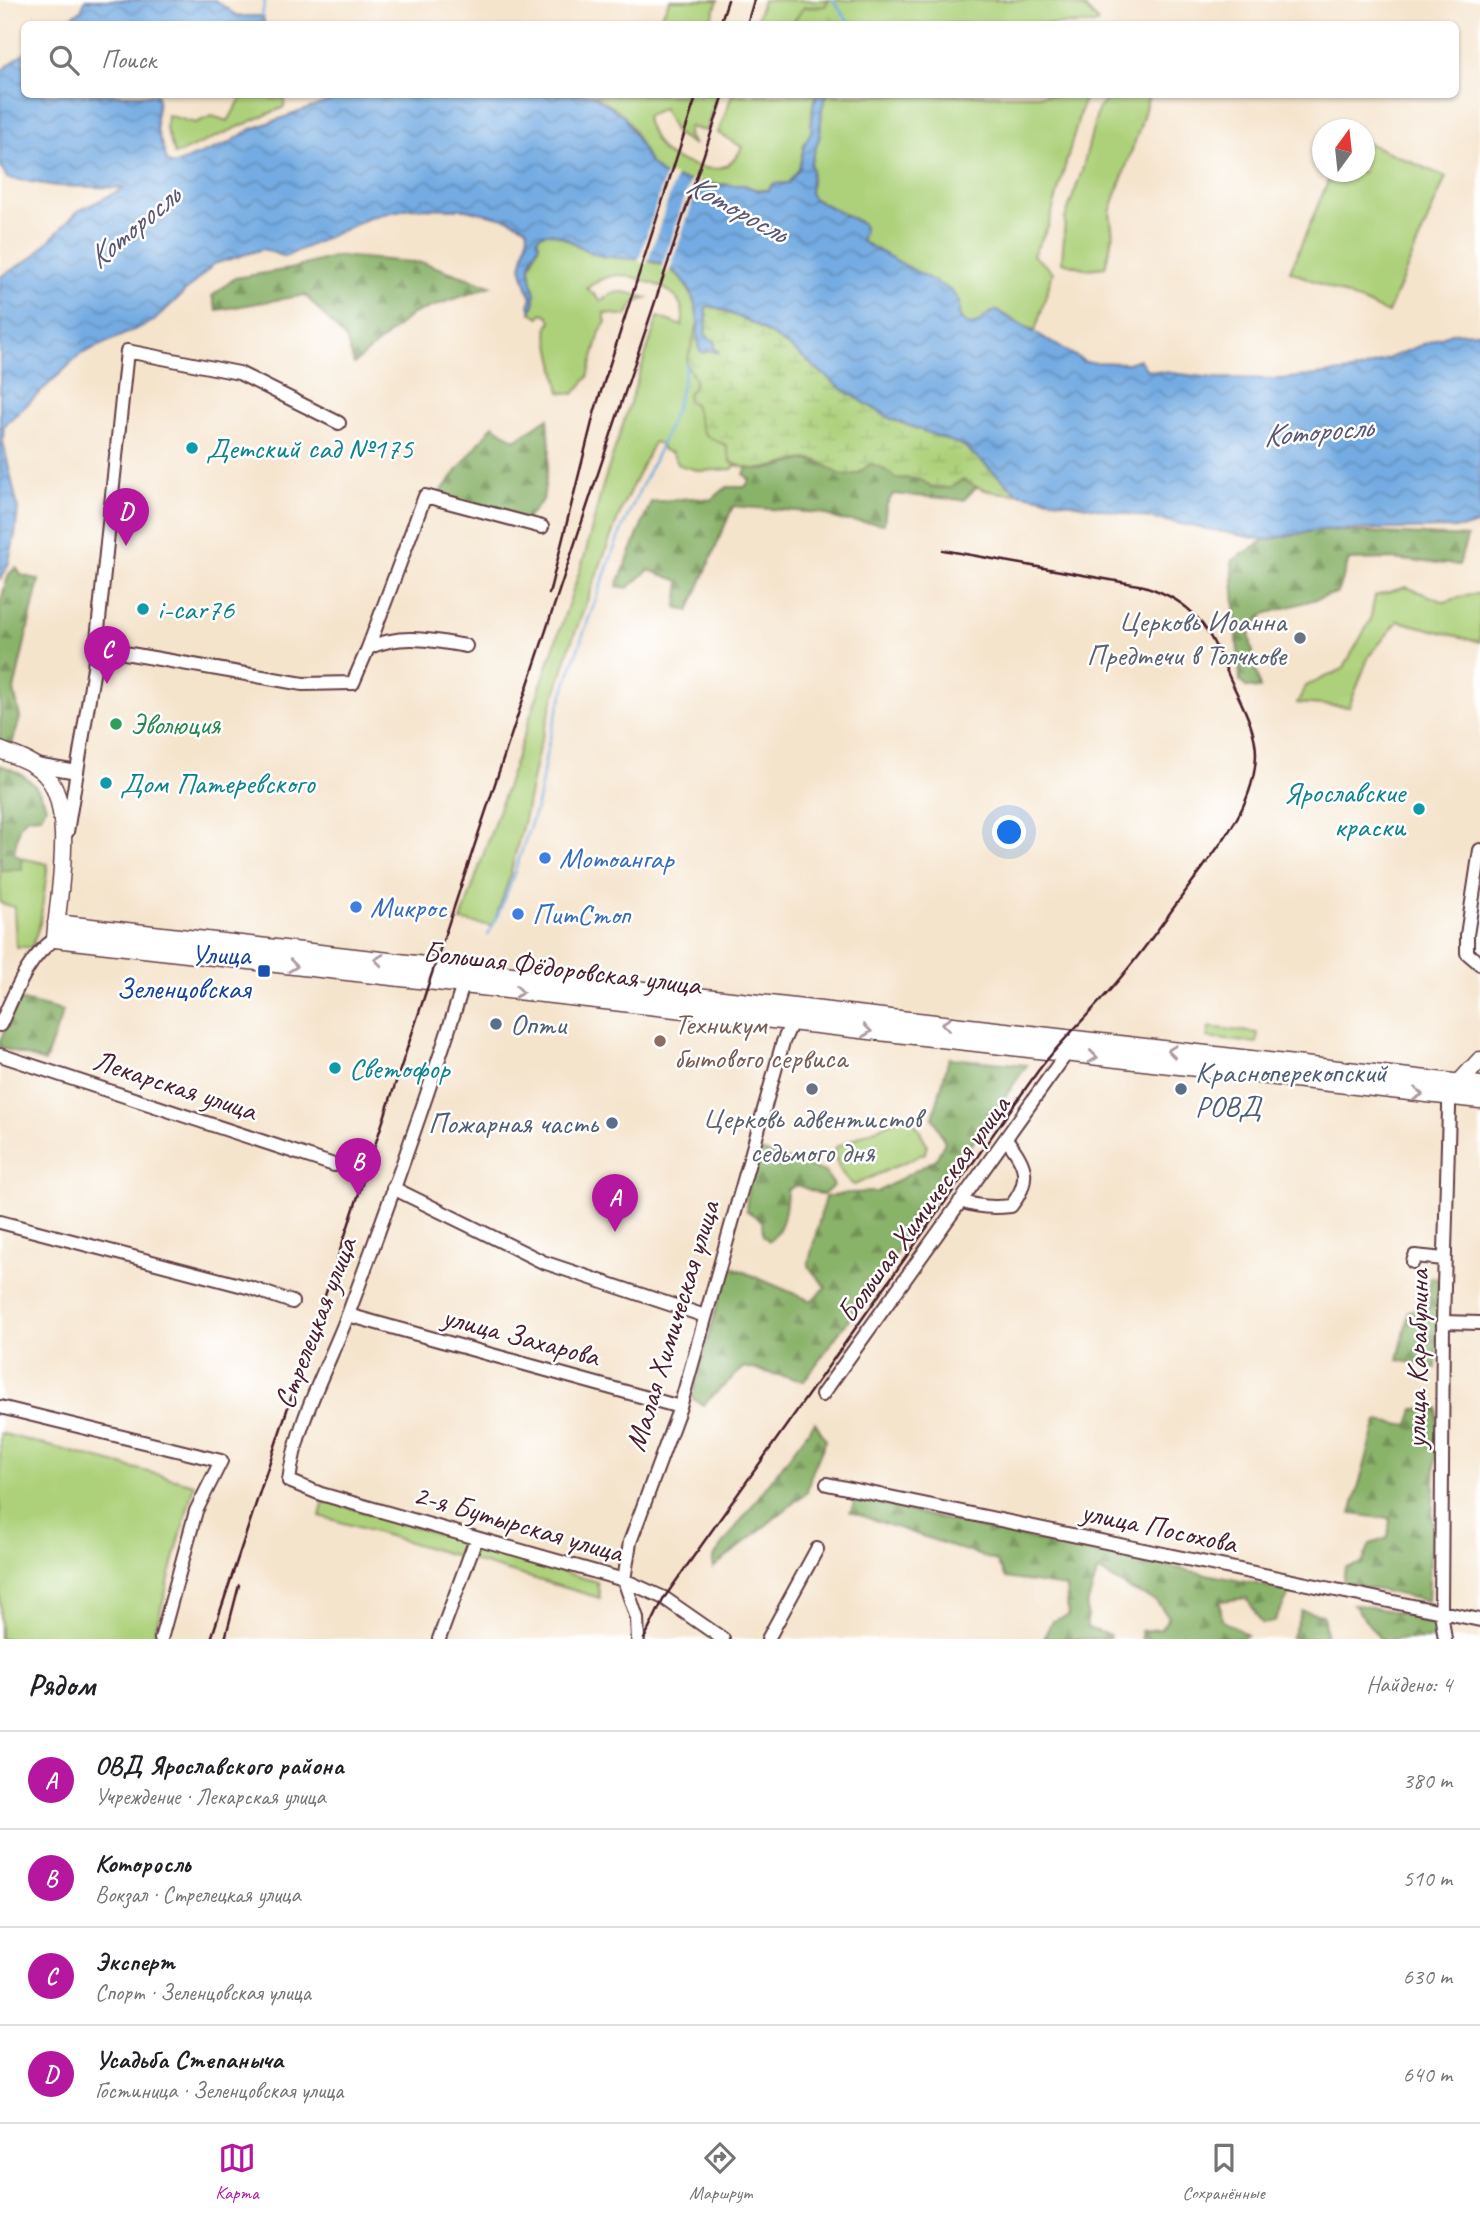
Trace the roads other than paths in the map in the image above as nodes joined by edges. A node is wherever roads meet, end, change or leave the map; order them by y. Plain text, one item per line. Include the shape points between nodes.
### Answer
1 (339, 423) dead end
2 (542, 527) dead end
3 (466, 646) dead end
4 (96, 648) junction
5 (368, 648) junction
6 (0, 750) edge
7 (29, 762) junction
8 (77, 772) junction
9 (65, 801) junction
10 (1480, 850) edge
11 (55, 931) junction
12 (1480, 964) edge
13 (463, 985) junction
14 (795, 1015) junction
15 (0, 1025) edge
16 (1066, 1054) junction
17 (0, 1055) edge
18 (1480, 1060) edge
19 (1459, 1083) junction
20 (1480, 1085) edge
21 (1450, 1097) junction
22 (1480, 1100) edge
23 (1006, 1139) junction
24 (334, 1166) dead end
25 (393, 1188) junction
26 (960, 1201) junction
27 (0, 1222) edge
28 (1444, 1259) junction
29 (1413, 1262) dead end
30 (292, 1302) dead end
31 (348, 1315) junction
32 (705, 1316) junction
33 (1443, 1322) junction
34 (1480, 1323) edge
35 (822, 1395) dead end
36 (0, 1407) edge
37 (680, 1407) junction
38 (289, 1482) joint
39 (827, 1485) dead end
40 (476, 1539) junction
41 (817, 1549) dead end
42 (624, 1580) junction
43 (1441, 1612) junction
44 (1480, 1620) edge
45 (161, 1639) edge
46 (439, 1639) edge
47 (638, 1639) edge
48 (723, 1639) edge
49 (768, 1639) edge
50 (1445, 1639) edge

1 - 4 street via 239,373 127,351
2 - 5 street via 425,496
3 - 5 street via 411,639 386,640
4 - 5 street via 303,684 352,683
4 - 8 street
6 - 7 main road
7 - 8 street
7 - 9 main road
8 - 9 street
9 - 11 main road
10 - 12 street via 1467,953
11 -> 13 main road, Большая Фёдоровская улица
14 -> 11 main road, Большая Фёдоровская улица
11 - 15 street
13 -> 14 main road, Большая Фёдоровская улица
13 - 25 street, Стрелецкая улица
14 -> 16 main road, Большая Фёдоровская улица
19 -> 14 main road, Большая Фёдоровская улица
14 - 32 street, Малая Химическая улица via 783,1042
16 -> 21 main road, Большая Фёдоровская улица
16 - 23 street, Большая Химическая улица
17 - 24 street, Лекарская улица
18 - 19 main road
19 - 20 main road, Большая Фёдоровская улица
19 - 21 street
21 - 22 main road, Большая Фёдоровская улица
21 - 28 street, улица Карабулина
23 - 26 street, Большая Химическая улица
23 - 26 street via 1022,1159 1023,1181 1011,1206 979,1207
25 - 31 street, Стрелецкая улица
25 - 32 street via 543,1262
26 - 35 street, Большая Химическая улица
27 - 30 street
28 - 29 street via 1415,1256
28 - 33 street, улица Карабулина
31 - 37 street, улица Захарова
31 - 38 street, Стрелецкая улица via 307,1417
32 - 37 street, Малая Химическая улица
33 - 34 street
33 - 43 street, улица Карабулина
36 - 45 street via 221,1461 196,1511
37 - 42 street, Малая Химическая улица via 630,1542
38 - 40 street, 2-я Бутырская улица
39 - 43 street, улица Посохова
40 - 42 street, 2-я Бутырская улица
40 - 46 street
41 - 49 street
42 - 47 street via 637,1618
42 - 48 street, 2-я Бутырская улица via 664,1598
43 - 44 street, улица Посохова
43 - 50 street, улица Карабулина

